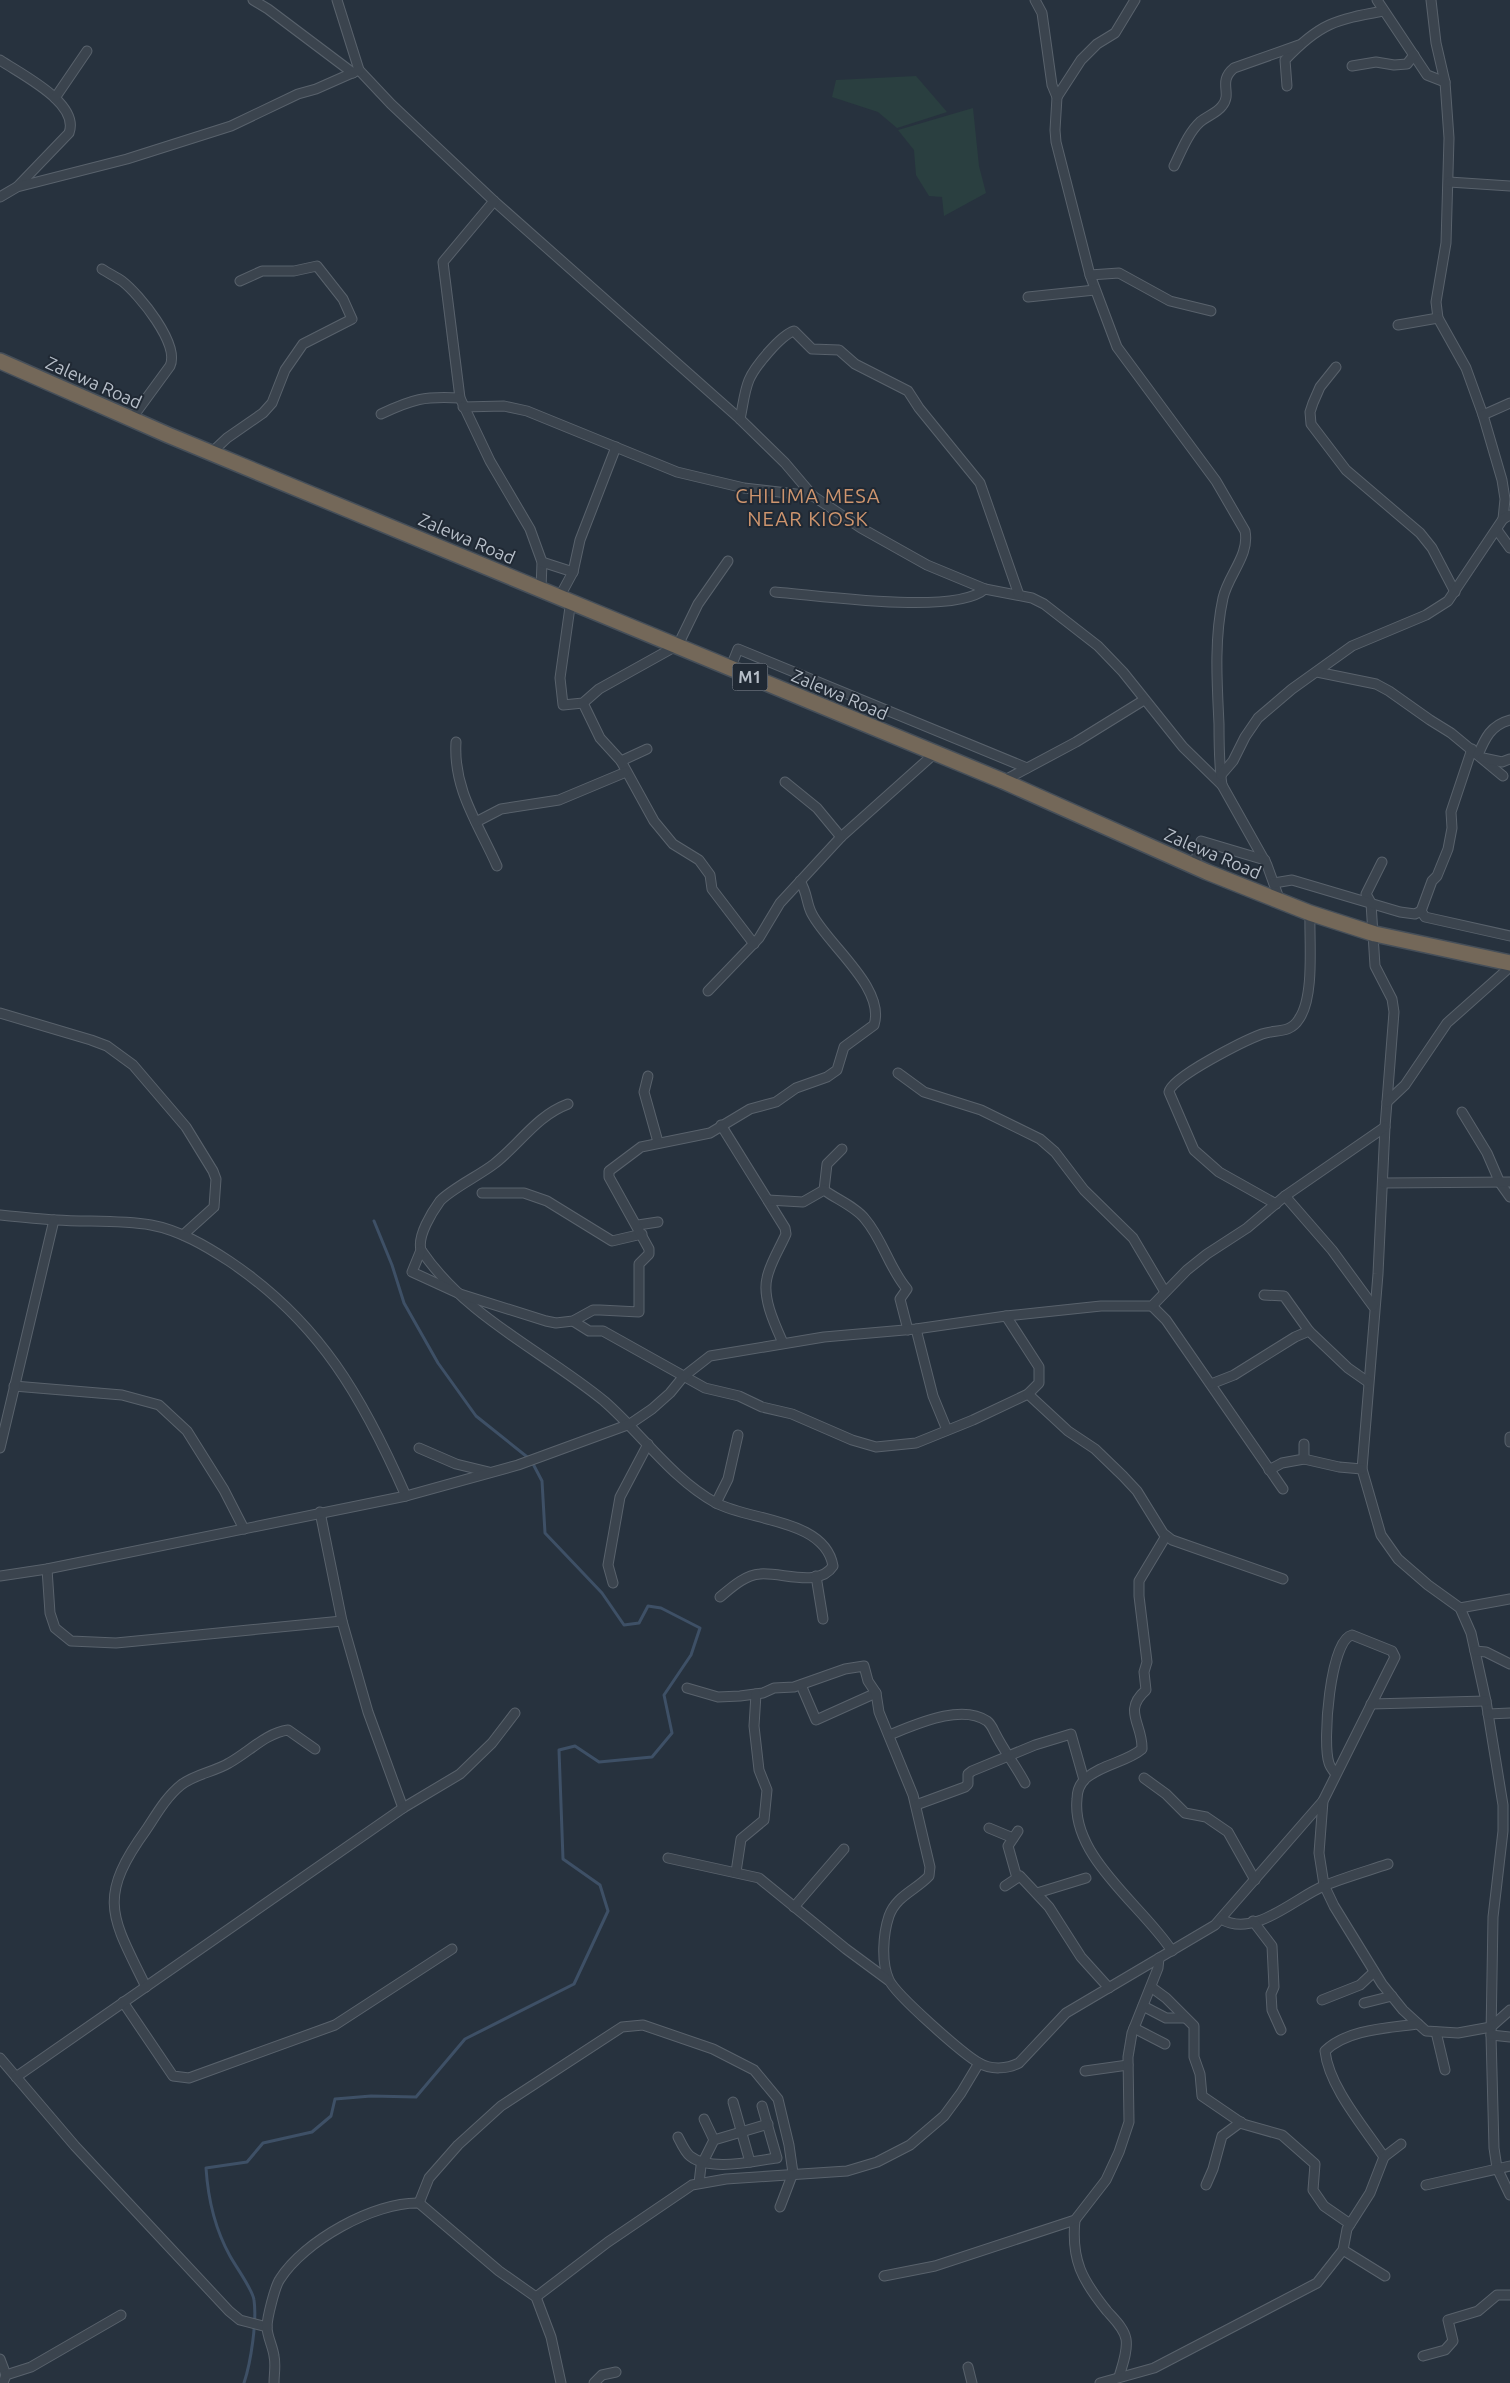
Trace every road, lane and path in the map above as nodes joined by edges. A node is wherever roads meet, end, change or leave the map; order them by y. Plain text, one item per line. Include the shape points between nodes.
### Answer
1 (252, 0) edge
2 (337, 0) edge
3 (1034, 0) edge
4 (1135, 0) edge
5 (1377, 0) edge
6 (1431, 0) edge
7 (1383, 11) junction
8 (1299, 45) junction
9 (87, 50) dead end
10 (1414, 55) junction
11 (0, 60) edge
12 (1352, 66) dead end
13 (356, 71) junction
14 (1445, 82) junction
15 (1287, 86) dead end
16 (1056, 97) junction
17 (55, 98) junction
18 (1174, 166) dead end
19 (1449, 182) junction
20 (1510, 186) edge
21 (17, 187) junction
22 (0, 197) edge
23 (494, 202) junction
24 (102, 269) dead end
25 (1090, 276) junction
26 (240, 281) dead end
27 (1095, 290) junction
28 (1028, 297) dead end
29 (1211, 311) dead end
30 (1438, 318) junction
31 (1398, 325) dead end
32 (0, 361) edge
33 (1336, 367) dead end
34 (462, 403) junction
35 (1510, 403) edge
36 (381, 414) dead end
37 (1483, 415) junction
38 (132, 418) junction
39 (740, 419) junction
40 (616, 447) junction
41 (211, 453) junction
42 (813, 496) junction
43 (1506, 517) edge
44 (1497, 530) junction
45 (1510, 548) edge
46 (728, 561) dead end
47 (542, 562) junction
48 (573, 572) junction
49 (541, 589) junction
50 (985, 590) junction
51 (775, 592) dead end
52 (1455, 592) junction
53 (1019, 595) junction
54 (566, 598) junction
55 (678, 645) junction
56 (730, 669) junction
57 (1317, 672) junction
58 (1144, 700) junction
59 (583, 703) junction
60 (1510, 720) edge
61 (456, 742) dead end
62 (647, 749) dead end
63 (934, 754) junction
64 (1477, 754) junction
65 (1510, 759) edge
66 (622, 761) junction
67 (1027, 768) junction
68 (626, 772) junction
69 (1503, 776) dead end
70 (1221, 780) junction
71 (1002, 781) junction
72 (785, 782) dead end
73 (476, 822) junction
74 (841, 837) junction
75 (1265, 860) junction
76 (1382, 862) dead end
77 (497, 866) dead end
78 (1194, 866) junction
79 (800, 881) junction
80 (1274, 883) junction
81 (1280, 901) junction
82 (1372, 903) junction
83 (1421, 911) junction
84 (1310, 913) junction
85 (1375, 934) junction
86 (1510, 936) edge
87 (754, 944) junction
88 (1510, 965) edge
89 (708, 992) dead end
90 (0, 1013) edge
91 (898, 1073) dead end
92 (648, 1076) dead end
93 (1387, 1102) junction
94 (568, 1104) dead end
95 (1462, 1112) dead end
96 (721, 1126) junction
97 (1385, 1127) junction
98 (658, 1142) junction
99 (842, 1149) dead end
100 (1510, 1182) edge
101 (1383, 1183) junction
102 (1500, 1183) junction
103 (824, 1190) junction
104 (482, 1194) dead end
105 (1285, 1196) junction
106 (1510, 1197) edge
107 (768, 1200) junction
108 (1276, 1204) junction
109 (0, 1215) edge
110 (54, 1220) junction
111 (658, 1222) dead end
112 (640, 1230) junction
113 (183, 1235) junction
114 (421, 1250) junction
115 (1344, 1274) dead end
116 (1362, 1287) junction
117 (1165, 1292) junction
118 (460, 1294) junction
119 (1264, 1295) dead end
120 (1152, 1306) junction
121 (1374, 1306) junction
122 (1006, 1316) junction
123 (573, 1321) junction
124 (912, 1330) junction
125 (1309, 1331) junction
126 (783, 1343) junction
127 (683, 1377) junction
128 (1368, 1382) junction
129 (1210, 1384) junction
130 (14, 1386) junction
131 (1028, 1394) junction
132 (630, 1424) junction
133 (947, 1430) junction
134 (738, 1434) dead end
135 (1510, 1438) edge
136 (1510, 1442) edge
137 (648, 1444) junction
138 (1304, 1444) dead end
139 (0, 1448) edge
140 (418, 1448) dead end
141 (1304, 1459) junction
142 (1362, 1469) junction
143 (1269, 1470) junction
144 (492, 1472) junction
145 (1283, 1489) dead end
146 (406, 1496) junction
147 (716, 1503) junction
148 (320, 1512) junction
149 (244, 1529) junction
150 (1166, 1536) junction
151 (47, 1569) junction
152 (0, 1576) edge
153 (816, 1576) junction
154 (1283, 1579) dead end
155 (613, 1583) dead end
156 (720, 1597) dead end
157 (1510, 1599) edge
158 (1460, 1608) junction
159 (823, 1619) dead end
160 (342, 1621) junction
161 (1475, 1652) junction
162 (1510, 1664) edge
163 (801, 1685) junction
164 (687, 1688) dead end
165 (876, 1693) junction
166 (756, 1694) junction
167 (1486, 1701) junction
168 (1371, 1704) junction
169 (1510, 1712) edge
170 (515, 1713) dead end
171 (1488, 1714) junction
172 (889, 1735) junction
173 (315, 1749) dead end
174 (1007, 1757) junction
175 (1335, 1773) junction
176 (1144, 1778) dead end
177 (1084, 1780) junction
178 (1025, 1783) dead end
179 (1322, 1801) junction
180 (916, 1805) junction
181 (1506, 1805) edge
182 (403, 1808) junction
183 (989, 1828) dead end
184 (844, 1848) dead end
185 (668, 1858) dead end
186 (1388, 1864) dead end
187 (736, 1872) junction
188 (1017, 1878) junction
189 (1086, 1878) dead end
190 (1254, 1880) junction
191 (1006, 1886) dead end
192 (1324, 1886) junction
193 (1037, 1893) junction
194 (794, 1907) junction
195 (1221, 1918) junction
196 (1253, 1921) junction
197 (452, 1949) dead end
198 (1172, 1951) junction
199 (1159, 1958) junction
200 (1374, 1972) junction
201 (888, 1980) junction
202 (146, 1987) junction
203 (1151, 1987) junction
204 (1109, 1988) junction
205 (1392, 1996) junction
206 (1322, 2000) dead end
207 (123, 2002) junction
208 (1364, 2002) dead end
209 (1143, 2006) junction
210 (1510, 2010) edge
211 (1185, 2018) junction
212 (1418, 2024) junction
213 (1134, 2028) junction
214 (1281, 2030) dead end
215 (1491, 2031) junction
216 (1436, 2032) junction
217 (1510, 2037) edge
218 (1164, 2044) dead end
219 (0, 2058) edge
220 (979, 2063) junction
221 (1128, 2065) junction
222 (1445, 2070) dead end
223 (1085, 2071) dead end
224 (16, 2077) junction
225 (733, 2102) dead end
226 (762, 2106) dead end
227 (704, 2119) dead end
228 (1241, 2122) junction
229 (768, 2124) junction
230 (742, 2132) junction
231 (678, 2137) dead end
232 (714, 2140) junction
233 (1401, 2144) dead end
234 (1384, 2157) junction
235 (750, 2162) junction
236 (702, 2164) junction
237 (1510, 2166) edge
238 (1497, 2168) junction
239 (793, 2174) junction
240 (699, 2183) junction
241 (1206, 2185) dead end
242 (1426, 2185) dead end
243 (1510, 2195) edge
244 (419, 2203) junction
245 (780, 2207) dead end
246 (1075, 2220) junction
247 (1350, 2224) junction
248 (1343, 2250) junction
249 (884, 2276) dead end
250 (1385, 2276) dead end
251 (1510, 2295) edge
252 (536, 2297) junction
253 (121, 2316) dead end
254 (267, 2327) junction
255 (1423, 2356) dead end
256 (0, 2359) edge
257 (968, 2367) dead end
258 (616, 2372) dead end
259 (1119, 2377) junction
260 (4, 2379) edge
261 (274, 2383) edge
262 (561, 2383) edge
263 (594, 2383) edge
264 (972, 2383) edge
265 (1100, 2383) edge

1 - 13 street
2 - 13 street
3 - 16 street via 1042,13
4 - 16 street via 1114,33 1080,60
5 - 7 street
6 - 14 street
7 - 8 street via 1329,23
7 - 10 street
8 - 15 street via 1285,60
8 - 18 street via 1234,68 1227,74 1226,100 1222,107 1200,122
9 - 17 street
10 - 12 street via 1407,64 1376,62
10 - 14 street via 1427,75
11 - 17 street
13 - 21 street via 231,126 127,159
13 - 23 street
14 - 19 street
16 - 25 street via 1056,142
17 - 21 street via 68,111 72,125 69,133
19 - 20 street
19 - 30 street via 1446,244 1436,302
21 - 22 street
23 - 34 street via 443,262
23 - 39 street
24 - 38 street via 122,281 149,310 162,330 172,356 166,371
25 - 27 street
25 - 29 street via 1118,273 1170,301
26 - 41 street via 262,271 294,271 317,266 343,299 352,319 303,344 285,370 272,403
27 - 28 street
27 - 70 street via 1117,347 1216,481 1245,531 1244,551 1223,596 1219,622
30 - 31 street
30 - 37 street via 1466,368
32 - 38 highway, Zalewa Road / M1
33 - 52 street via 1320,387 1310,412 1311,424 1346,470 1420,533 1432,548
34 - 36 street via 433,396 416,399
34 - 40 street via 527,411
34 - 47 street via 499,478 530,529
35 - 37 street
37 - 43 street via 1502,480
38 - 41 highway, Zalewa Road / M1
39 - 42 street
39 - 53 street via 746,389 754,371 781,337 794,331 812,349 839,350 855,364 908,390 919,408 976,474
40 - 42 street via 677,472 744,488
40 - 48 street via 588,516
41 - 49 highway, Zalewa Road / M1
42 - 50 street via 861,528 927,565
43 - 44 street
44 - 45 street
44 - 52 street
46 - 55 street via 698,604
47 - 48 street
47 - 49 street
48 - 54 street
49 - 54 highway, Zalewa Road / M1
50 - 51 street via 968,600 918,603 885,603
50 - 53 street
52 - 57 street via 1426,615 1352,646
53 - 58 street via 1044,604 1068,620 1123,672
54 - 55 highway, Zalewa Road / M1
54 - 59 street via 560,678 563,705
55 - 56 highway, Zalewa Road / M1
55 - 59 street via 599,689
56 - 63 highway, Zalewa Road / M1
56 - 67 street via 738,649
57 - 64 street via 1376,684 1451,732
57 - 70 street via 1258,718
58 - 67 street via 1108,724
58 - 70 street via 1194,760
59 - 66 street via 600,738
60 - 64 street via 1501,722 1486,734
61 - 73 street via 460,786
62 - 66 street
63 - 71 highway, Zalewa Road / M1
63 - 74 street
64 - 65 street via 1502,762
64 - 69 street
64 - 83 street via 1451,812 1448,849
66 - 68 street
67 - 71 street
68 - 73 street via 559,800 501,809
68 - 87 street via 654,821 673,844 695,857 707,870 712,879 712,889
70 - 75 street
71 - 78 highway, Zalewa Road / M1
72 - 74 street via 816,808
73 - 77 street
74 - 79 street
75 - 78 street via 1200,841
75 - 80 street
76 - 82 street via 1366,894
78 - 81 highway, Zalewa Road / M1
79 - 87 street via 780,903
79 - 96 street via 814,918 868,988 874,1002 874,1025 844,1047 837,1070 827,1077 796,1088 776,1102 750,1109
80 - 81 street
80 - 82 street via 1292,880
81 - 84 highway, Zalewa Road / M1
82 - 83 street via 1400,912 1415,914
82 - 85 street
83 - 86 street via 1425,917
84 - 85 highway, Zalewa Road / M1
84 - 108 street via 1307,996 1300,1019 1292,1028 1261,1034 1207,1062 1176,1082 1169,1092 1194,1150 1219,1172
85 - 88 highway, Zalewa Road / M1
85 - 93 street via 1375,966 1392,999 1394,1012
87 - 89 street
88 - 93 street via 1446,1023 1405,1085
90 - 113 street via 107,1046 133,1065 156,1089 186,1127 216,1179 214,1208
91 - 117 street via 924,1092 981,1110 1040,1139 1055,1152 1089,1195 1133,1238
92 - 98 street via 644,1092
93 - 97 street
94 - 114 street via 541,1118 495,1163 442,1199 420,1238
95 - 102 street
96 - 98 street via 701,1135
96 - 107 street
97 - 101 street
97 - 105 street
98 - 112 street via 637,1149 608,1173
99 - 103 street via 827,1164
100 - 102 street
101 - 102 street
101 - 121 street
102 - 106 street
103 - 107 street via 803,1202
103 - 124 street via 864,1217 878,1235 898,1279 907,1289 900,1299
104 - 112 street via 524,1193 547,1201 612,1241
105 - 108 street
105 - 116 street
107 - 126 street via 786,1234 766,1286
108 - 117 street via 1248,1228 1207,1254
109 - 110 street
110 - 113 street via 152,1225
110 - 130 street
111 - 112 street
112 - 123 street via 649,1254 639,1264 639,1312 593,1310
113 - 146 street via 239,1268 284,1303 306,1325 354,1390
114 - 118 street
114 - 118 street via 412,1272
115 - 116 street
116 - 121 street
117 - 120 street
118 - 123 street via 546,1321
118 - 132 street via 475,1309 602,1400
119 - 125 street via 1284,1296
120 - 122 street via 1101,1306
120 - 129 street via 1166,1320
121 - 128 street
122 - 124 street
122 - 131 street via 1039,1367 1039,1383
123 - 127 street via 589,1331 603,1331
124 - 126 street via 824,1336
124 - 133 street
125 - 128 street
125 - 129 street via 1234,1375
126 - 127 street via 710,1356
127 - 132 street via 670,1394
127 - 133 street via 709,1390 739,1396 762,1407 792,1414 876,1447 916,1443
128 - 142 street
129 - 143 street
130 - 139 street
130 - 149 street via 122,1395 159,1405 187,1431
131 - 133 street
131 - 150 street via 1123,1476 1137,1491
132 - 137 street
132 - 144 street
134 - 147 street via 728,1479
135 - 136 street
137 - 147 street via 685,1480
137 - 155 street via 620,1497 608,1565
138 - 141 street
140 - 144 street via 456,1464
141 - 142 street
141 - 143 street via 1282,1463
142 - 158 street via 1381,1535 1398,1559
143 - 145 street
144 - 146 street
146 - 148 street
147 - 153 street via 801,1530 816,1538 832,1558 833,1566 830,1572
148 - 149 street
148 - 160 street
149 - 151 street
150 - 154 street
150 - 177 street via 1139,1581 1148,1662 1144,1672 1146,1690 1138,1696 1134,1714 1142,1749
151 - 152 street
151 - 160 street via 50,1613 55,1628 70,1640 116,1643
153 - 156 street via 760,1574 738,1583
153 - 159 street
157 - 158 street
158 - 161 street
160 - 182 street via 368,1712
161 - 162 street via 1486,1652
161 - 167 street
163 - 165 street via 845,1669 864,1666 868,1682
163 - 165 street via 816,1720
163 - 166 street
164 - 166 street via 718,1697
165 - 172 street via 879,1712
166 - 187 street via 754,1726 759,1770 767,1790 766,1805 764,1820 741,1838
167 - 168 street
167 - 171 street
168 - 175 street
168 - 175 street via 1395,1654 1349,1635 1331,1676 1329,1694 1327,1753
169 - 171 street
170 - 182 street via 492,1743 460,1774
171 - 181 street
172 - 174 street via 947,1714 965,1714 988,1722
172 - 180 street
173 - 202 street via 288,1730 277,1732 228,1764 188,1780 170,1796 126,1857 117,1878 114,1913 118,1930
174 - 177 street via 1071,1734
174 - 178 street
174 - 180 street via 969,1772 965,1787
175 - 179 street
176 - 190 street via 1185,1813 1206,1816 1228,1832
177 - 198 street via 1076,1807 1081,1833 1117,1886
179 - 190 street
179 - 192 street via 1319,1853
180 - 201 street via 930,1867 929,1876 905,1894 890,1916 884,1950
181 - 215 street via 1493,1917
182 - 202 street
183 - 188 street via 1015,1835 1008,1846
184 - 194 street
185 - 187 street
186 - 192 street
187 - 194 street via 759,1878
188 - 191 street
188 - 193 street via 1020,1876
189 - 193 street
190 - 195 street
192 - 196 street
192 - 200 street
193 - 204 street via 1049,1906 1081,1957
194 - 201 street
195 - 196 street via 1234,1924
195 - 198 street
196 - 214 street via 1272,1946 1272,2010
197 - 207 street via 335,2025 188,2078 173,2076
198 - 199 street
199 - 203 street
199 - 204 street
200 - 205 street
200 - 206 street via 1360,1985
201 - 220 street via 903,1999
202 - 207 street
203 - 209 street
203 - 211 street
204 - 220 street via 1066,2013 1012,2067
205 - 208 street
205 - 212 street
207 - 224 street
209 - 211 street via 1166,2018
209 - 213 street
210 - 215 street
211 - 228 street via 1194,2026 1194,2058 1200,2074 1202,2096
212 - 216 street via 1426,2031
212 - 234 street via 1350,2037 1334,2042 1325,2051 1327,2066 1345,2099
213 - 218 street
213 - 221 street
215 - 216 street
215 - 217 street
215 - 238 street
216 - 222 street
219 - 224 street
220 - 239 street via 944,2116 910,2145 877,2162 847,2171
221 - 223 street
221 - 246 street via 1129,2122 1119,2152 1106,2180
224 - 254 street via 75,2146 229,2311 240,2320
225 - 230 street
226 - 229 street
227 - 232 street
228 - 241 street via 1222,2136
228 - 247 street via 1282,2135 1315,2164 1313,2190 1324,2206
229 - 230 street
229 - 235 street via 777,2158
230 - 232 street
230 - 235 street
231 - 236 street via 688,2155
232 - 236 street
233 - 234 street
234 - 247 street via 1370,2193
235 - 236 street
236 - 240 street
237 - 238 street
238 - 242 street
238 - 243 street
239 - 240 street
239 - 244 street via 778,2099 754,2070 713,2049 643,2025 622,2027 501,2106 446,2158 430,2178
239 - 245 street
240 - 252 street via 630,2226
244 - 252 street via 499,2271
244 - 254 street via 402,2203 361,2216 312,2246 292,2263 279,2281
246 - 249 street via 936,2266
246 - 259 street via 1073,2245 1083,2276 1126,2340
247 - 248 street
248 - 250 street
248 - 259 street via 1317,2282 1154,2368
251 - 255 street via 1497,2295 1478,2311 1448,2320 1453,2341 1445,2350
252 - 262 street via 551,2337
253 - 260 street
254 - 261 street via 275,2357
256 - 260 street
257 - 264 street
258 - 263 street via 602,2375
259 - 265 street

